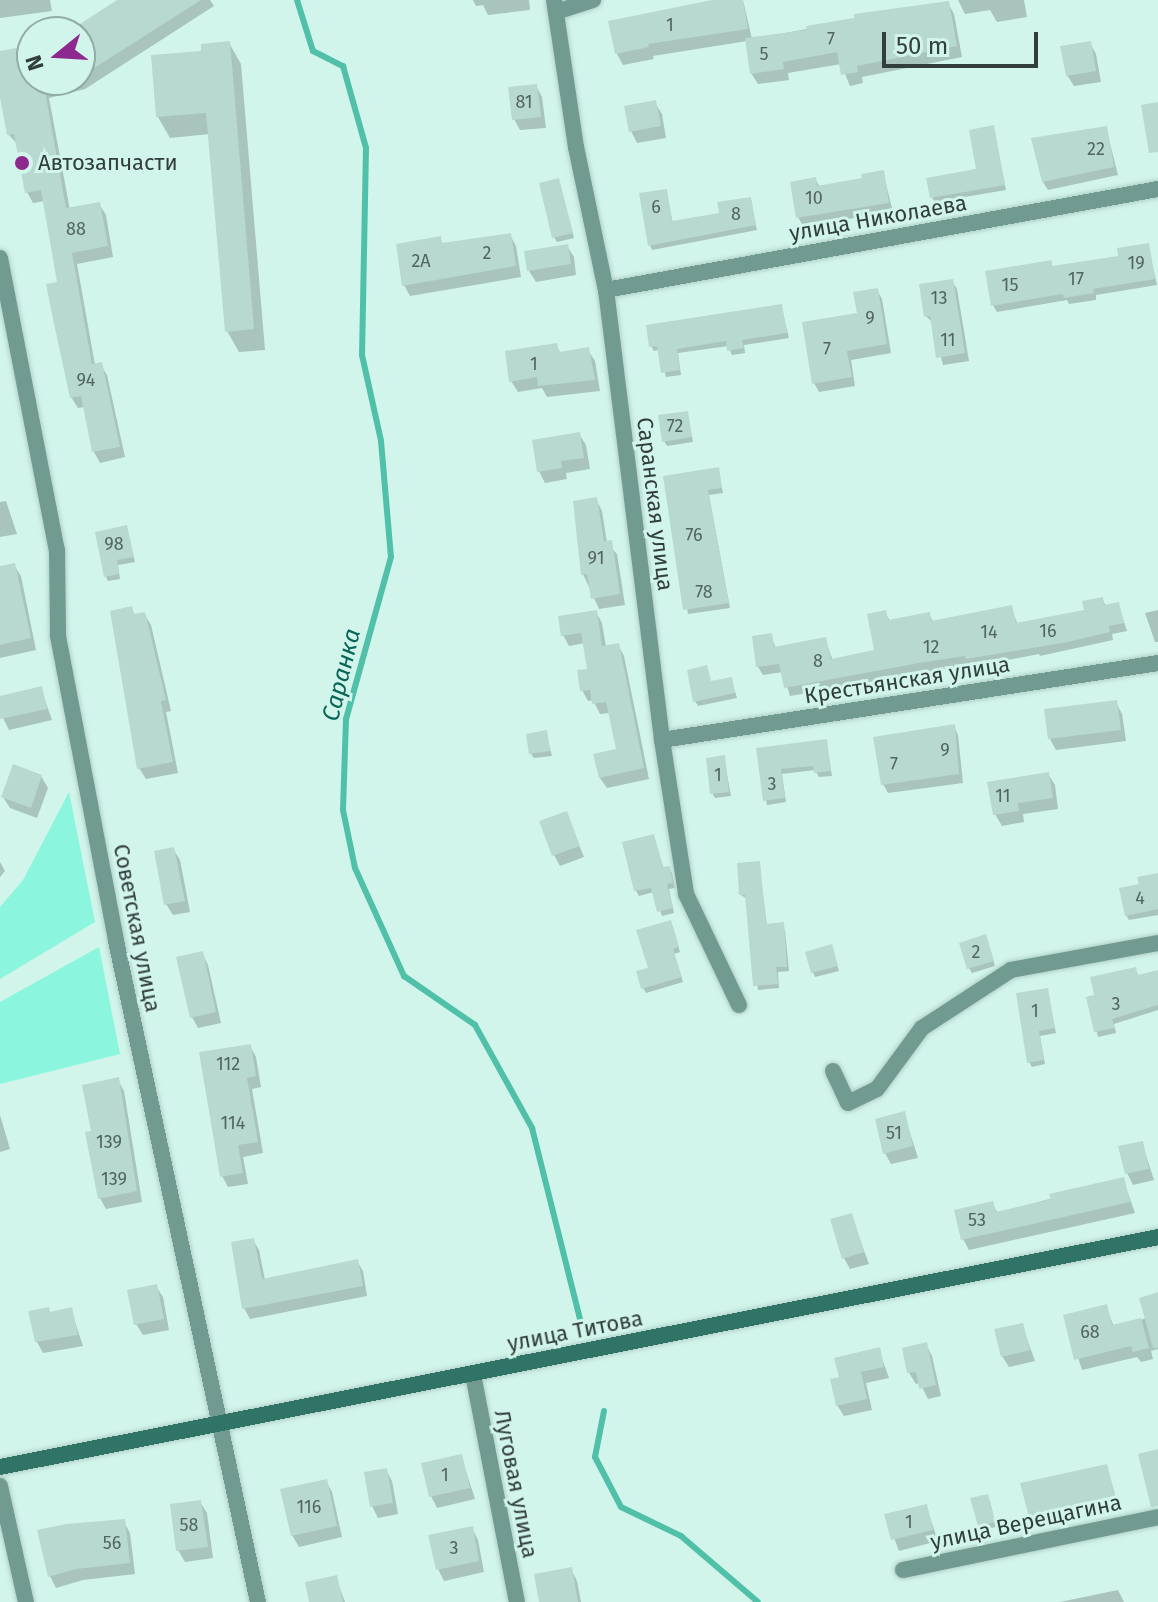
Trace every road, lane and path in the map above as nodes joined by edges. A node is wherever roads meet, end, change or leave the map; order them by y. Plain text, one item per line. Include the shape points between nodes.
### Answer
1 (593, 0) edge
2 (555, 6) edge
3 (1158, 189) edge
4 (0, 258) edge
5 (606, 290) junction
6 (1158, 663) edge
7 (662, 740) junction
8 (1158, 943) edge
9 (739, 1005) dead end
10 (833, 1071) dead end
11 (1158, 1237) edge
12 (473, 1374) junction
13 (221, 1424) junction
14 (0, 1467) edge
15 (0, 1486) edge
16 (1158, 1517) edge
17 (903, 1570) dead end
18 (26, 1602) edge
19 (258, 1602) edge
20 (517, 1602) edge

1 - 2 street
2 - 5 street, Саранская улица via 576,147
3 - 5 street, улица Николаева
4 - 13 street, Советская улица via 57,550 58,636 116,941
5 - 7 street, Саранская улица
6 - 7 street, Крестьянская улица
7 - 9 street, Саранская улица via 686,894
8 - 10 street via 1011,970 922,1028 877,1089 848,1103
11 - 12 main road, улица Титова
12 - 13 main road, улица Титова
12 - 20 street, Луговая улица
13 - 14 main road, улица Титова
13 - 19 street, Советская улица
15 - 18 street
16 - 17 street, улица Верещагина

